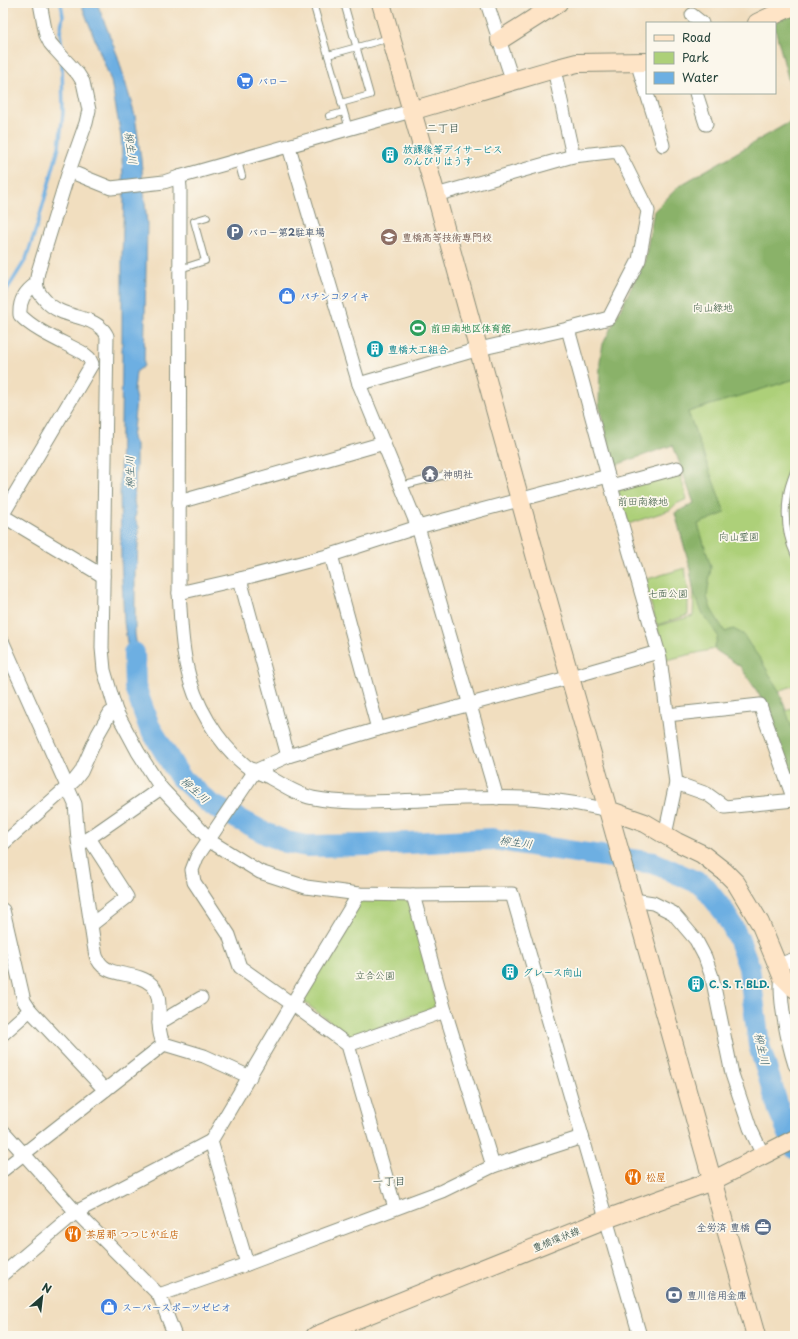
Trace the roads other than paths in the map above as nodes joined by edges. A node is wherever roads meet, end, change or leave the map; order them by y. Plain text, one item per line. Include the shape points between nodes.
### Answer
1 (40, 3) edge
2 (313, 3) edge
3 (344, 3) edge
4 (381, 3) edge
5 (487, 3) edge
6 (558, 3) edge
7 (795, 5) edge
8 (759, 22) edge
9 (390, 37) junction
10 (500, 40) junction
11 (356, 47) junction
12 (328, 55) junction
13 (642, 62) edge
14 (554, 69) junction
15 (646, 78) edge
16 (513, 82) junction
17 (650, 94) edge
18 (696, 94) edge
19 (341, 103) junction
20 (411, 111) junction
21 (344, 112) junction
22 (329, 116) dead end
23 (706, 124) dead end
24 (349, 130) junction
25 (663, 145) dead end
26 (289, 147) junction
27 (573, 156) junction
28 (238, 161) junction
29 (69, 171) junction
30 (242, 176) dead end
31 (179, 177) junction
32 (436, 195) junction
33 (207, 217) dead end
34 (180, 269) junction
35 (36, 284) junction
36 (568, 329) junction
37 (480, 349) junction
38 (359, 384) junction
39 (384, 443) junction
40 (677, 468) dead end
41 (795, 469) edge
42 (445, 474) dead end
43 (609, 481) junction
44 (402, 486) junction
45 (520, 499) junction
46 (179, 502) junction
47 (3, 515) edge
48 (418, 527) junction
49 (792, 543) edge
50 (331, 555) junction
51 (795, 556) edge
52 (103, 576) junction
53 (240, 579) junction
54 (179, 593) junction
55 (4, 646) edge
56 (658, 652) junction
57 (571, 677) junction
58 (469, 705) junction
59 (116, 711) junction
60 (667, 716) junction
61 (378, 729) junction
62 (288, 756) junction
63 (255, 771) junction
64 (676, 783) junction
65 (68, 787) junction
66 (161, 788) junction
67 (497, 798) junction
68 (610, 817) junction
69 (665, 836) junction
70 (209, 839) junction
71 (84, 842) junction
72 (3, 844) edge
73 (359, 894) junction
74 (413, 895) junction
75 (633, 898) junction
76 (3, 910) edge
77 (91, 925) junction
78 (795, 958) edge
79 (780, 971) junction
80 (795, 989) edge
81 (201, 998) dead end
82 (292, 1004) junction
83 (30, 1010) junction
84 (445, 1010) junction
85 (159, 1023) junction
86 (3, 1034) edge
87 (164, 1044) junction
88 (348, 1045) junction
89 (795, 1065) edge
90 (250, 1077) junction
91 (105, 1090) junction
92 (3, 1131) edge
93 (582, 1137) junction
94 (795, 1139) edge
95 (211, 1141) junction
96 (23, 1154) junction
97 (765, 1154) junction
98 (493, 1166) junction
99 (3, 1170) edge
100 (712, 1181) junction
101 (395, 1208) junction
102 (76, 1212) junction
103 (606, 1219) junction
104 (247, 1264) junction
105 (3, 1274) edge
106 (159, 1295) junction
107 (174, 1336) edge
108 (314, 1336) edge
109 (640, 1336) edge
110 (756, 1336) edge

1 - 29 street via 46,35 83,82 89,110
2 - 12 lane
3 - 11 lane
4 - 9 street
5 - 10 street
6 - 10 street
7 - 8 street
9 - 11 lane
9 - 20 street
10 - 16 street
11 - 12 lane
11 - 19 lane via 370,95
12 - 19 lane
13 - 14 street via 577,63
13 - 15 street
14 - 16 street
14 - 27 street
16 - 20 street
17 - 25 street
18 - 23 street
19 - 21 lane
20 - 24 street
20 - 32 street
21 - 22 lane
21 - 24 lane
24 - 26 street
26 - 28 street
26 - 38 street
27 - 32 street
27 - 36 street via 618,151 648,211 639,260 609,318
28 - 30 lane
28 - 31 street
29 - 31 street via 111,188
29 - 35 street
31 - 34 street
32 - 37 street
33 - 34 lane via 194,221 206,259
34 - 46 street
35 - 47 street via 27,290 20,306 20,315 25,321 83,353 92,364
35 - 52 street via 38,292 51,307 92,322 103,329 107,336
36 - 37 street
36 - 43 street
37 - 38 street
37 - 45 street
38 - 39 street
39 - 44 street
39 - 46 street
40 - 43 street
41 - 49 lane via 787,494 785,519
42 - 44 lane
43 - 45 street
43 - 56 street
44 - 48 street
45 - 48 street
45 - 57 street
46 - 54 street
47 - 52 street
48 - 50 street
48 - 58 street
49 - 51 lane
50 - 53 street
50 - 61 street
52 - 59 street via 104,670
53 - 54 street
53 - 62 street
54 - 63 street via 181,632 187,669 201,709 219,738 245,766
55 - 65 street
56 - 57 street
56 - 60 street
57 - 58 street
57 - 68 street
58 - 61 street
58 - 67 street
59 - 65 street via 110,713 81,772
59 - 66 street
60 - 64 street
60 - 64 street via 760,705 794,800 725,807 707,794
61 - 62 street
62 - 63 street
63 - 67 street via 306,796 322,799 363,801
63 - 70 street
64 - 69 street
65 - 71 street
65 - 72 street
66 - 70 street
66 - 71 street
67 - 68 street via 538,799 589,806
68 - 69 street via 645,823
68 - 75 street
69 - 79 street via 713,861 736,884 760,923
70 - 73 street via 260,872 306,887
70 - 82 street via 192,870 194,882 229,935 240,967
71 - 77 street
71 - 77 street via 127,897
73 - 74 street
73 - 82 street
74 - 84 street
74 - 93 street via 512,894
75 - 97 street via 653,903 673,914 696,940 705,957 712,977 732,1074 750,1128
75 - 100 street
76 - 83 street via 24,1001
77 - 85 street via 98,960 107,970 136,976 151,984 158,994
78 - 79 street
79 - 80 street
79 - 89 street via 782,1004
81 - 85 street
82 - 88 street
82 - 90 street
83 - 86 street
83 - 91 street
84 - 88 street
84 - 98 street
85 - 87 street via 160,1037
87 - 90 street via 204,1056
87 - 91 street
88 - 101 street
90 - 95 street
91 - 96 street
92 - 96 street
93 - 98 street
93 - 103 street
94 - 97 street, 豊橋環状線
95 - 102 street
95 - 104 street
96 - 99 street
96 - 102 street
97 - 100 street, 豊橋環状線
98 - 101 street
100 - 103 street, 豊橋環状線
100 - 110 street
101 - 104 street
102 - 105 street
102 - 106 street
103 - 108 street, 豊橋環状線
103 - 109 street
104 - 106 street
106 - 107 street

